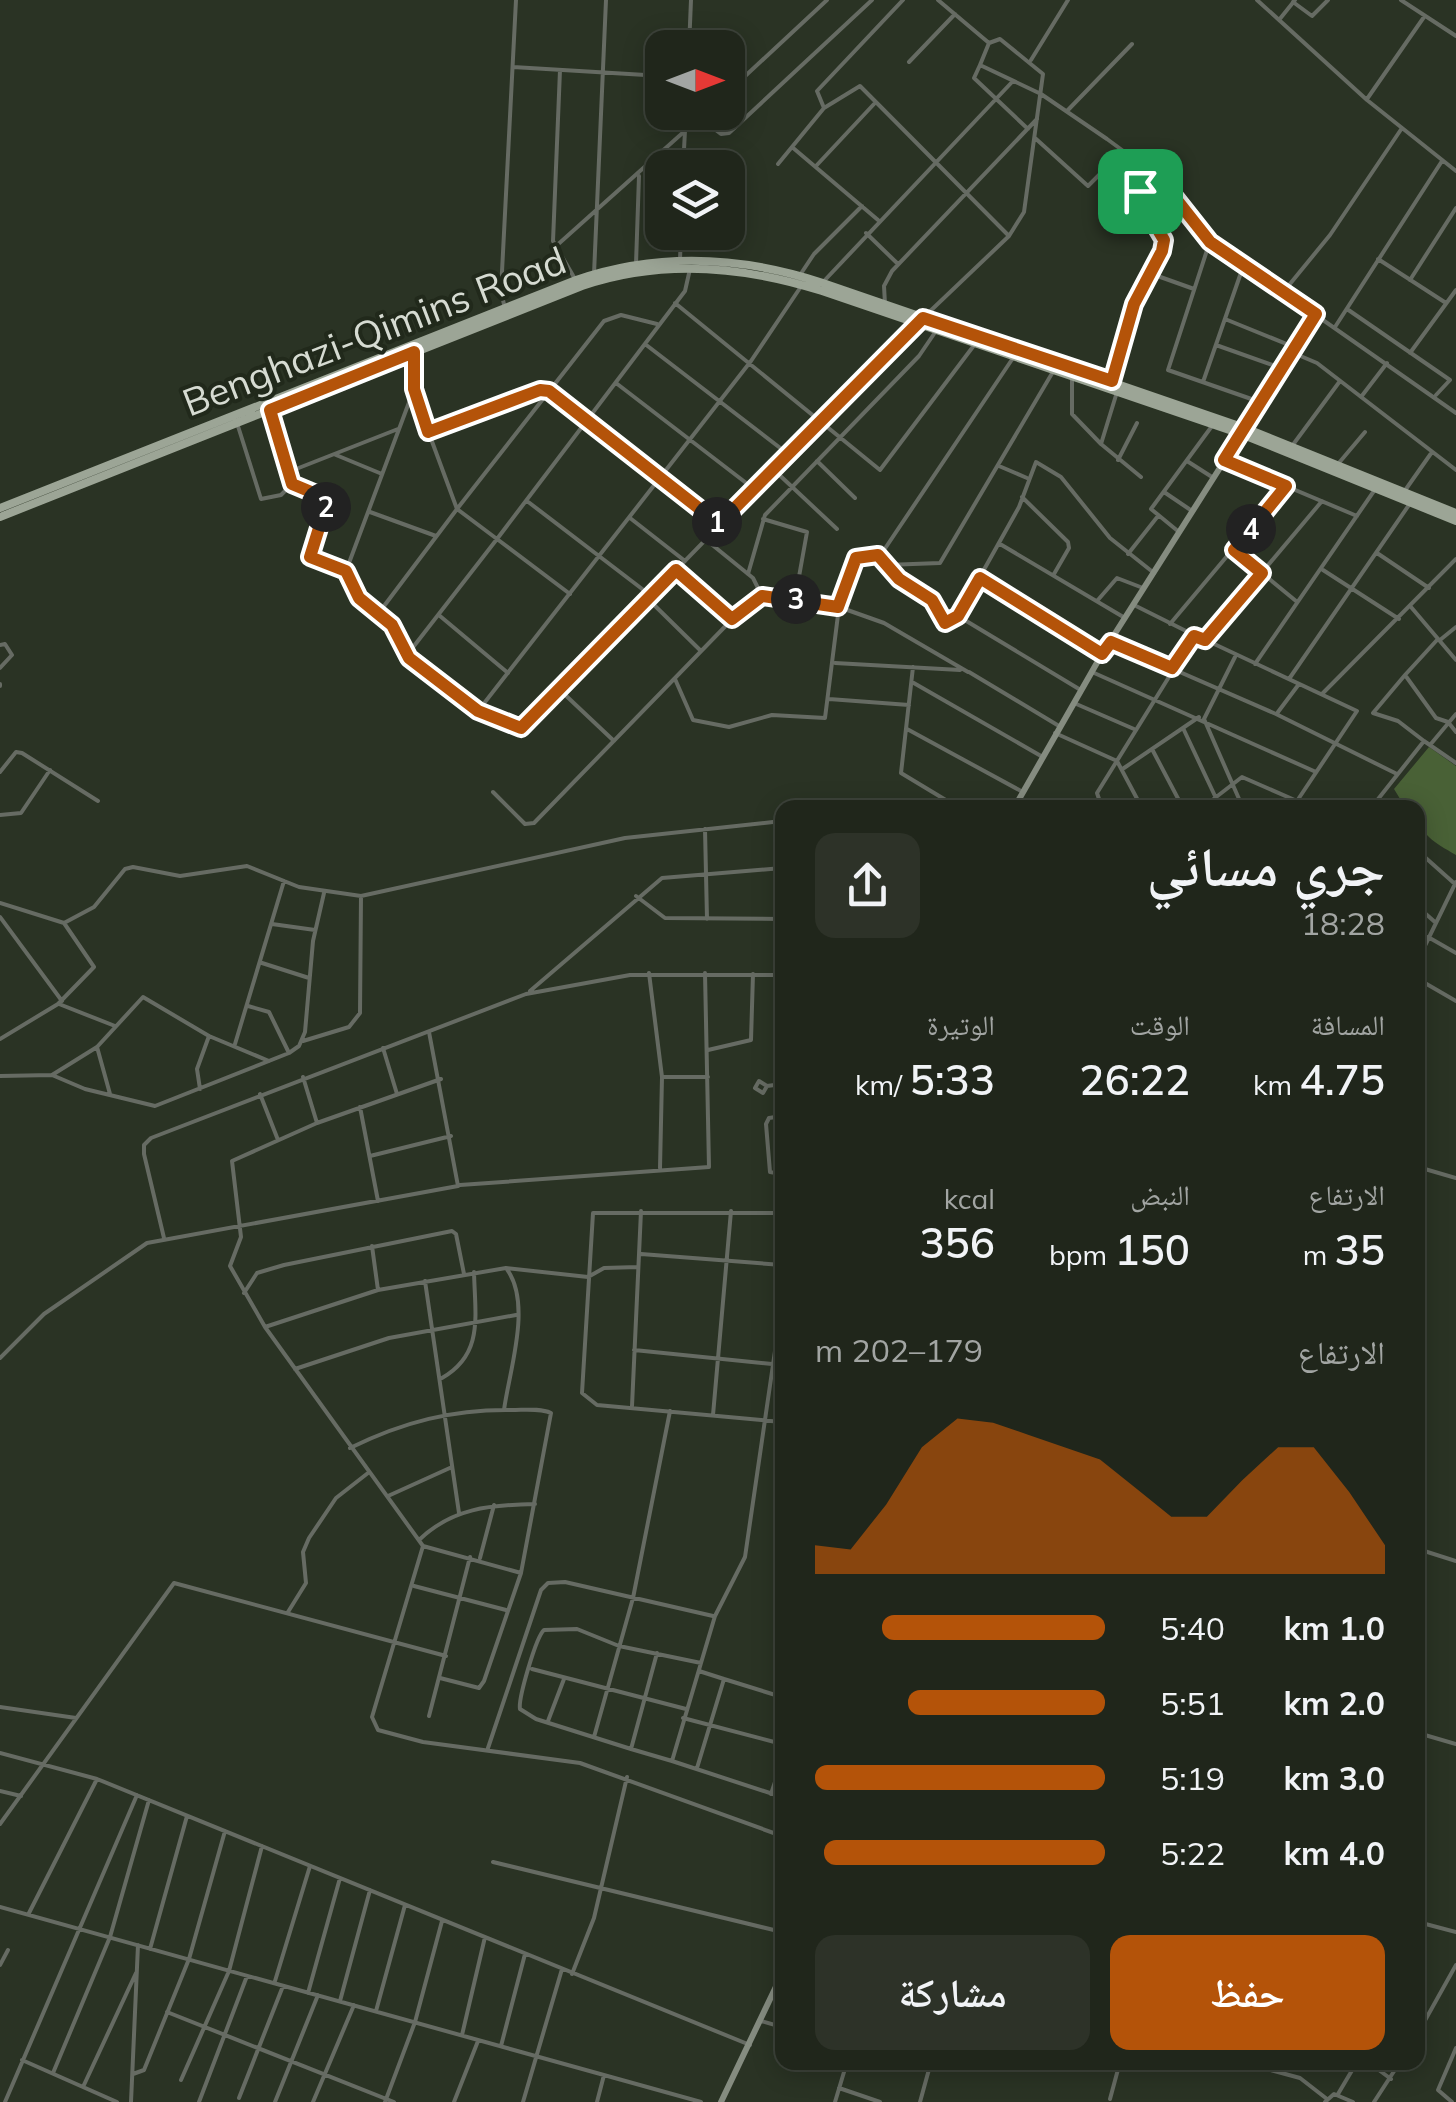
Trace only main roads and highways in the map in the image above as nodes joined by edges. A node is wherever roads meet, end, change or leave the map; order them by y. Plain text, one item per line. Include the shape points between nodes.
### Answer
1 (801, 280) junction
2 (506, 311) junction
3 (920, 321) junction
4 (1243, 431) junction
5 (0, 508) edge
6 (1455, 512) edge
7 (0, 517) edge
8 (1018, 800) edge
9 (775, 1990) edge
10 (721, 2102) edge

1 - 2 main road via 690,268 605,279
1 - 2 main road, Benghazi-Qimins Road via 736,262 636,264 576,280
1 - 3 main road
1 - 3 main road, Benghazi-Qimins Road
2 - 5 main road, Benghazi-Qimins Road
2 - 7 main road
3 - 4 main road, Benghazi-Qimins Road via 1112,381
3 - 4 main road via 1013,358
4 - 6 main road, Benghazi-Qimins Road
4 - 6 main road via 1411,502
4 - 8 main road
9 - 10 main road

